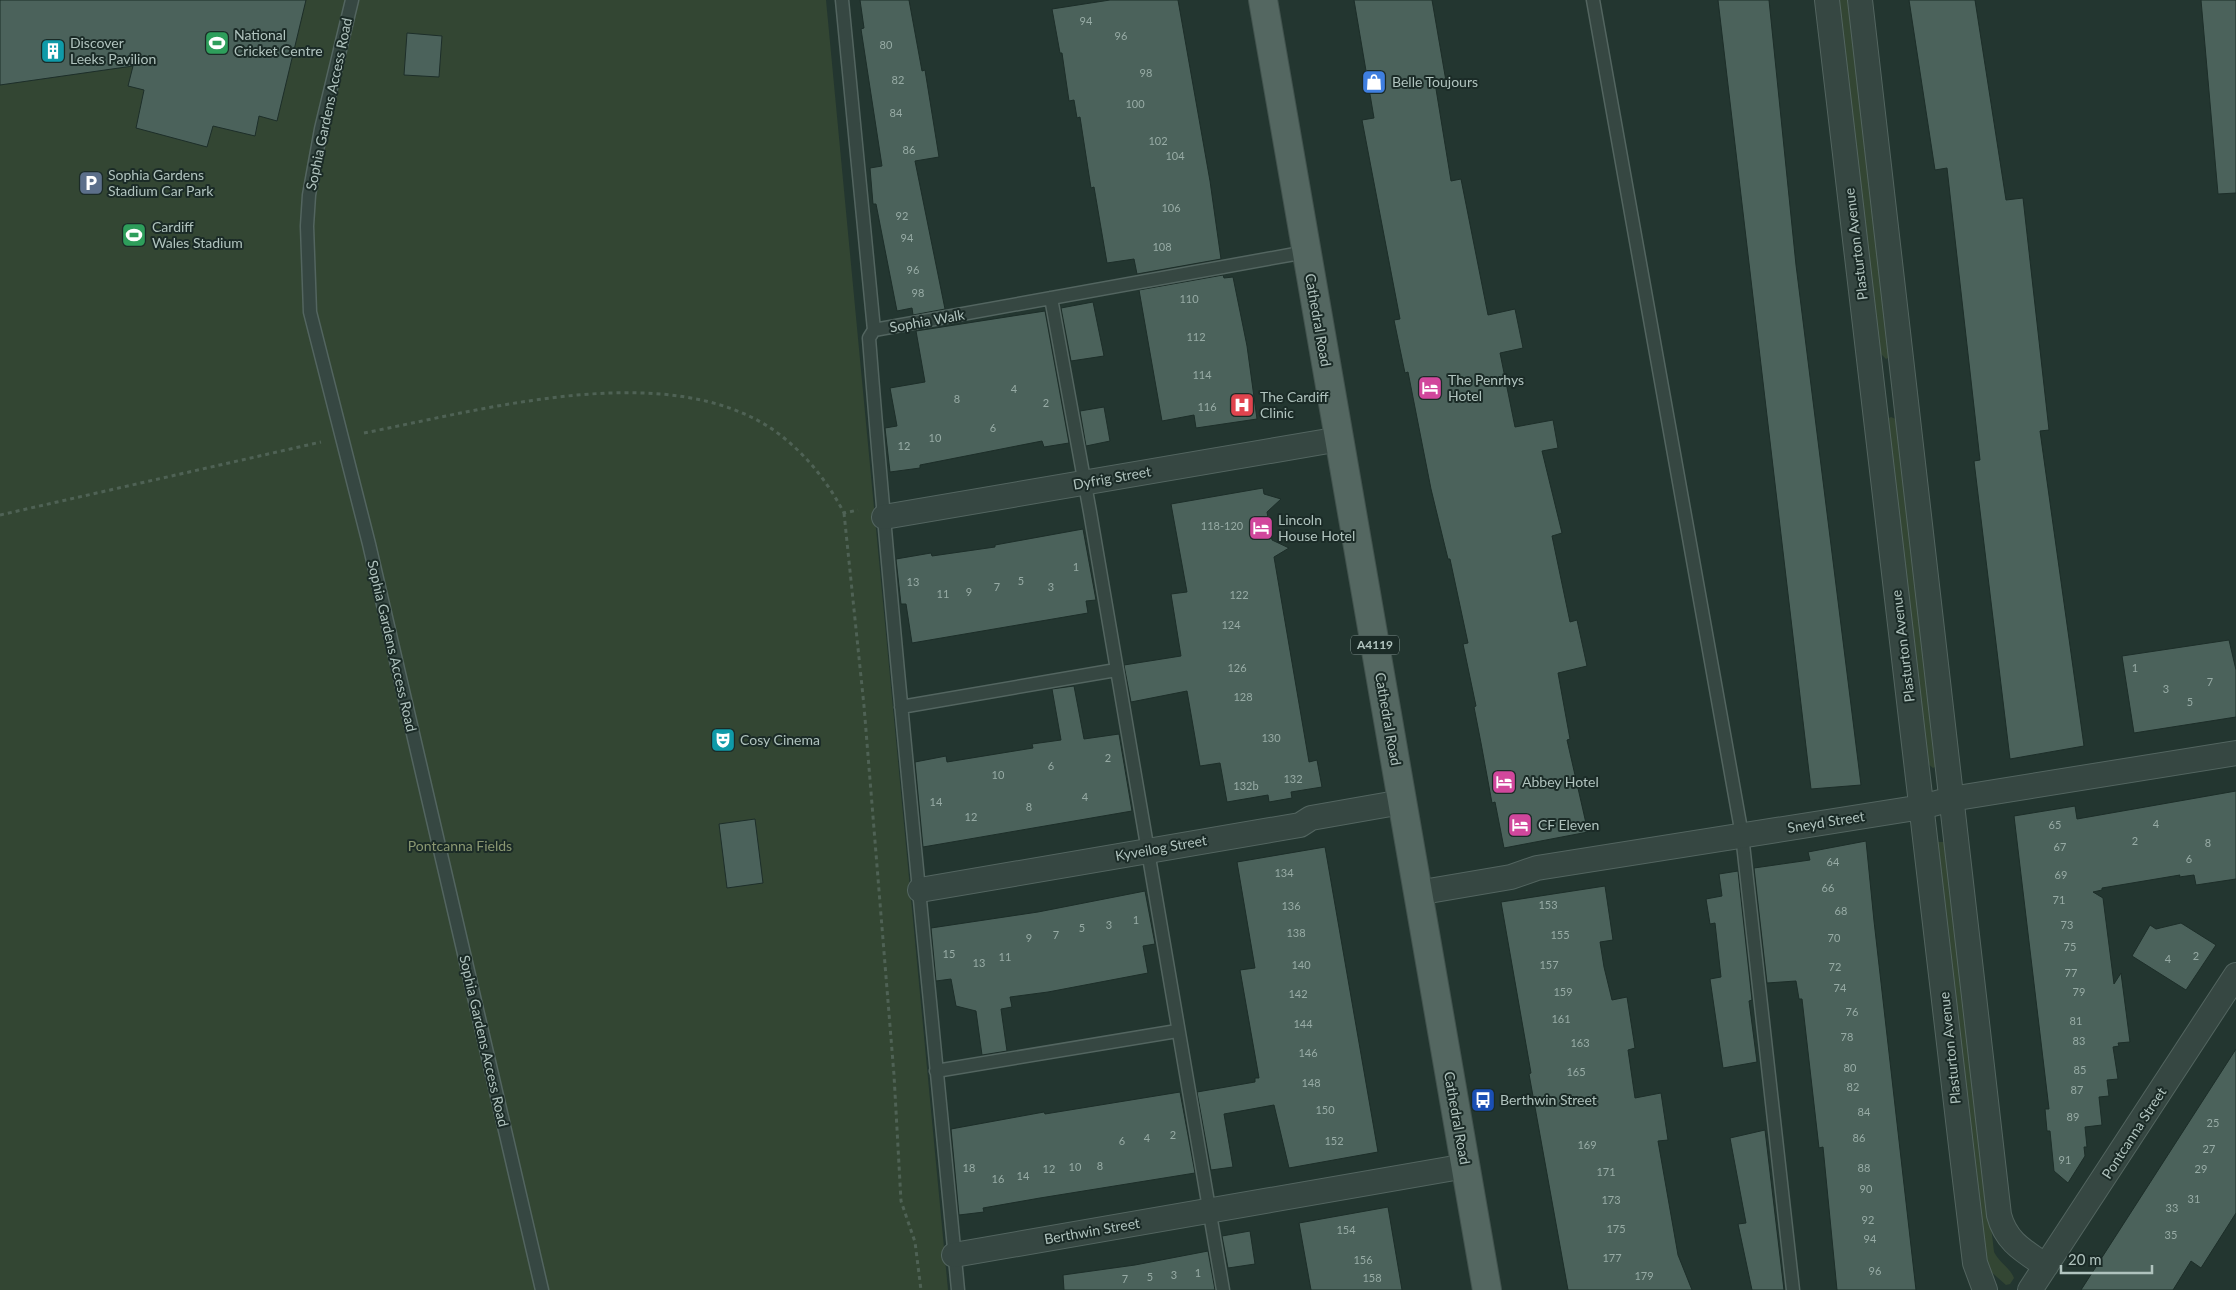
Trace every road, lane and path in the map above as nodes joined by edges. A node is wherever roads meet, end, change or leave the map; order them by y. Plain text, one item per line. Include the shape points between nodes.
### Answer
1 (352, 0) edge
2 (842, 0) edge
3 (1263, 0) edge
4 (1593, 0) edge
5 (1827, 0) edge
6 (1860, 0) edge
7 (1306, 252) junction
8 (1050, 298) junction
9 (874, 330) junction
10 (342, 438) junction
11 (1340, 439) junction
12 (1084, 483) junction
13 (861, 510) dead end
14 (844, 513) junction
15 (0, 515) edge
16 (884, 518) junction
17 (1116, 670) junction
18 (901, 707) junction
19 (2236, 753) edge
20 (1951, 799) junction
21 (1402, 802) junction
22 (1922, 807) junction
23 (1742, 835) junction
24 (1146, 851) junction
25 (920, 890) junction
26 (1417, 893) junction
27 (2236, 975) edge
28 (1178, 1031) junction
29 (936, 1071) junction
30 (1466, 1166) junction
31 (1210, 1211) junction
32 (954, 1255) junction
33 (2046, 1266) junction
34 (542, 1290) edge
35 (921, 1290) edge
36 (958, 1290) edge
37 (1223, 1290) edge
38 (1487, 1290) edge
39 (1792, 1290) edge
40 (1984, 1290) edge
41 (2030, 1290) edge

1 - 10 lane, Sophia Gardens Access Road via 321,129 307,226 310,312
2 - 9 lane, Sophia Walk
3 - 7 main road, Cathedral Road / A4119
4 - 23 lane
5 - 22 street, Plasturton Avenue
6 - 20 street
7 - 8 lane, Sophia Walk
7 - 11 main road, Cathedral Road / A4119
8 - 9 lane, Sophia Walk
8 - 12 lane
9 - 16 lane via 869,338
10 - 14 path via 571,394 623,392 689,398 752,417 783,438 810,463
10 - 15 path
10 - 34 lane, Sophia Gardens Access Road
11 - 12 street, Dyfrig Street
11 - 21 main road, Cathedral Road / A4119
12 - 16 street, Dyfrig Street
12 - 17 lane
13 - 14 path
14 - 35 path via 866,725 901,1201 915,1242
16 - 18 lane
17 - 18 lane
17 - 24 lane
18 - 25 lane
19 - 20 street, Sneyd Street
20 - 22 street, Sneyd Street
20 - 33 street via 1999,1215 2006,1233 2016,1246
21 - 24 street, Kyveilog Street
21 - 26 main road, Cathedral Road / A4119
22 - 23 street, Sneyd Street
22 - 40 street, Plasturton Avenue via 1974,1254
23 - 26 street, Sneyd Street via 1537,868 1511,877
23 - 39 lane
24 - 25 street, Kyveilog Street
24 - 28 lane
25 - 29 lane
26 - 30 main road, Cathedral Road / A4119
27 - 33 street, Pontcanna Street
28 - 29 lane
28 - 31 lane
29 - 32 lane
30 - 31 street, Berthwin Street
30 - 38 main road, Cathedral Road / A4119
31 - 32 street, Berthwin Street
31 - 37 lane
32 - 36 lane
33 - 41 street, Pontcanna Street

